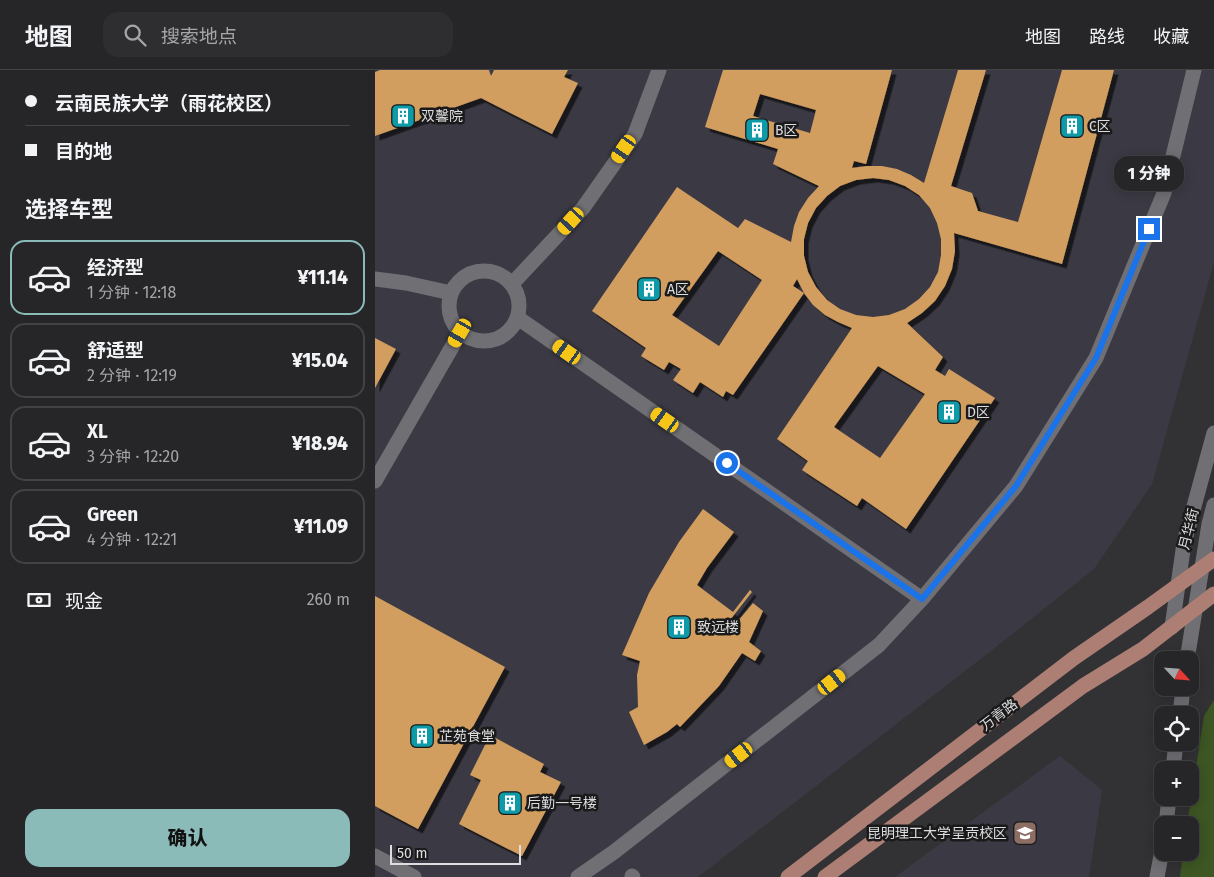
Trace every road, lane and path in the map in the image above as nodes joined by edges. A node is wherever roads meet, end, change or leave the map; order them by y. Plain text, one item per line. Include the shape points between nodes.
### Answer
1 (659, 70) edge
2 (1194, 70) edge
3 (375, 279) edge
4 (512, 284) junction
5 (451, 293) junction
6 (518, 318) junction
7 (460, 333) junction
8 (1214, 433) edge
9 (375, 481) edge
10 (1214, 505) edge
11 (1214, 559) edge
12 (1201, 568) junction
13 (1177, 586) junction
14 (1214, 594) edge
15 (922, 599) junction
16 (1194, 609) junction
17 (1171, 628) junction
18 (1188, 651) edge
19 (375, 856) edge
20 (1160, 861) edge
21 (414, 877) edge
22 (578, 877) edge
23 (788, 877) edge
24 (825, 877) edge
25 (1157, 877) edge

1 - 4 street via 635,134 583,208
2 - 15 street via 1165,193 1096,358 1016,486
3 - 5 street
4 - 5 street via 487,270 472,273 459,281
4 - 6 street via 519,301
5 - 7 street via 448,307 451,321
6 - 7 street via 508,333 493,341 475,342
6 - 15 street
7 - 9 street
8 - 13 street, 月华街 via 1184,543
10 - 12 street, 月华街
11 - 12 main road, 万青路
12 - 13 main road, 万青路
12 - 16 street, 月华街
13 - 17 street, 月华街
13 - 23 main road, 万青路 via 1074,658
14 - 16 main road, 万青路
15 - 22 street via 879,645
16 - 17 main road, 万青路
16 - 18 street, 月华街
17 - 24 main road, 万青路 via 1083,686
19 - 21 street
20 - 25 street

